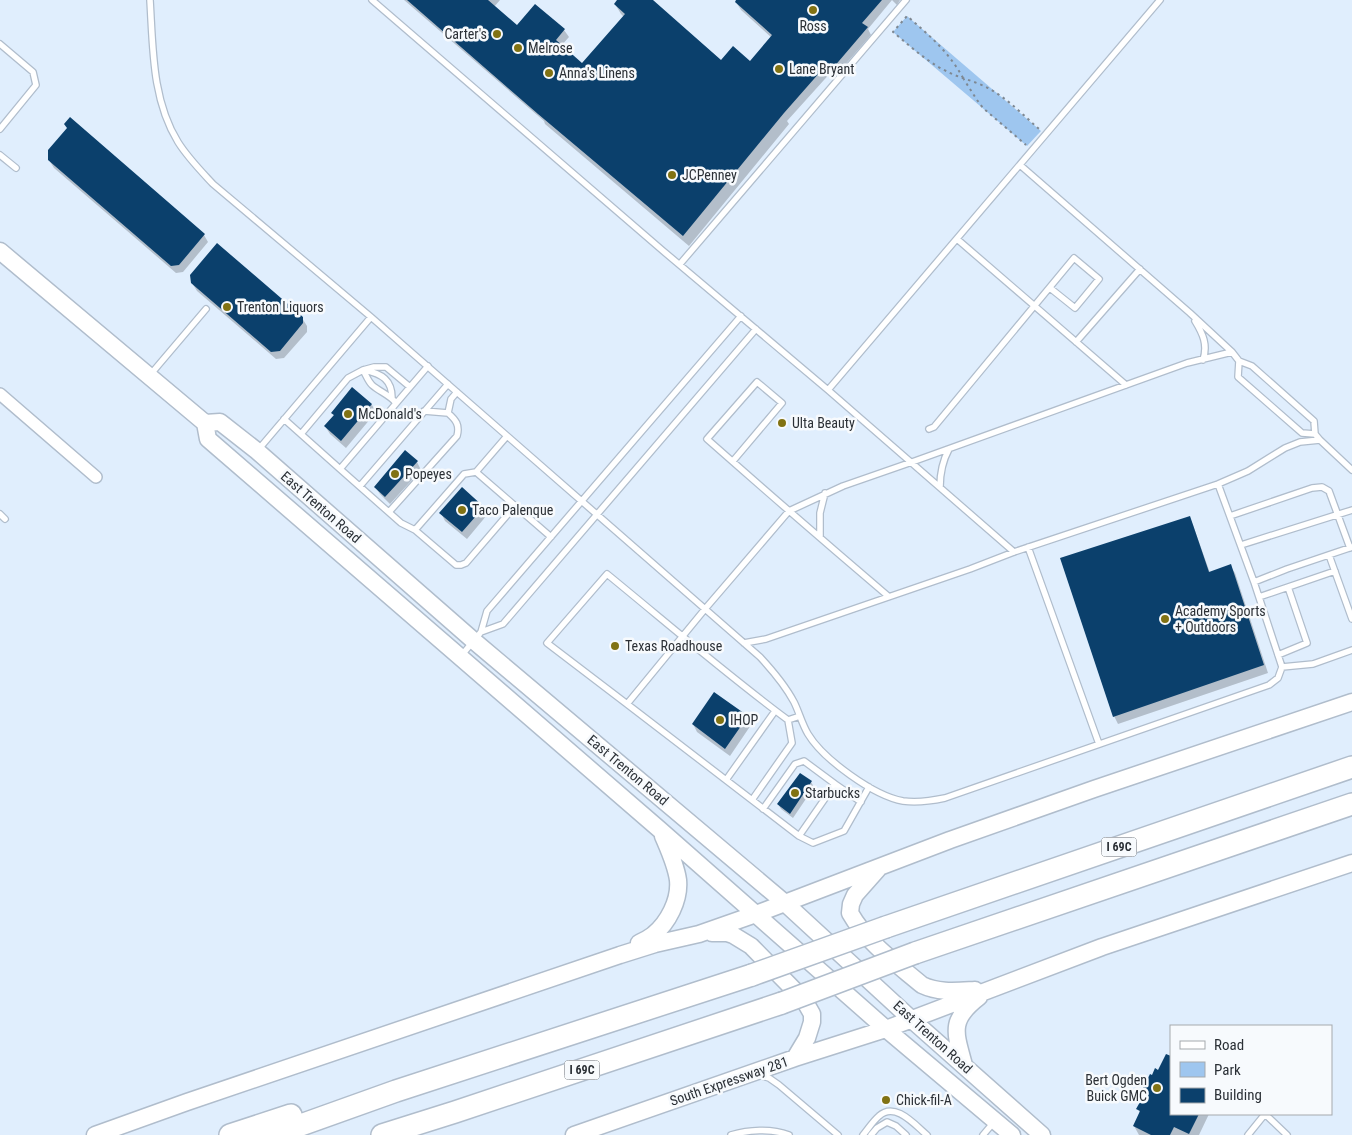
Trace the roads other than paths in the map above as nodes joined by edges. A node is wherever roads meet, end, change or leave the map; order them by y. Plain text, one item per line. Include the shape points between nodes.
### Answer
1 (150, 0) edge
2 (372, 0) edge
3 (906, 0) edge
4 (1160, 0) edge
5 (0, 44) edge
6 (0, 129) edge
7 (0, 155) edge
8 (1020, 165) junction
9 (16, 168) dead end
10 (957, 239) junction
11 (0, 250) edge
12 (680, 264) junction
13 (1140, 269) junction
14 (1050, 288) junction
15 (1035, 306) junction
16 (206, 309) dead end
17 (1190, 313) junction
18 (741, 316) junction
19 (372, 317) junction
20 (756, 329) junction
21 (1076, 342) junction
22 (1232, 352) junction
23 (1203, 360) junction
24 (1239, 361) junction
25 (428, 366) junction
26 (363, 370) junction
27 (149, 376) junction
28 (448, 384) junction
29 (1126, 385) junction
30 (410, 387) junction
31 (828, 390) junction
32 (457, 392) junction
33 (0, 394) edge
34 (394, 400) junction
35 (424, 411) junction
36 (448, 413) junction
37 (284, 418) junction
38 (205, 424) junction
39 (929, 429) dead end
40 (301, 434) junction
41 (1315, 434) junction
42 (507, 436) junction
43 (1320, 440) junction
44 (949, 449) junction
45 (257, 451) junction
46 (732, 462) junction
47 (912, 462) junction
48 (340, 469) junction
49 (1352, 470) edge
50 (476, 472) junction
51 (96, 477) dead end
52 (1218, 484) junction
53 (360, 486) junction
54 (940, 487) junction
55 (825, 494) junction
56 (582, 502) junction
57 (516, 506) junction
58 (1352, 510) edge
59 (789, 511) junction
60 (389, 512) junction
61 (0, 514) edge
62 (1338, 514) junction
63 (597, 515) junction
64 (1230, 516) junction
65 (5, 518) dead end
66 (415, 530) junction
67 (551, 537) junction
68 (820, 537) junction
69 (1241, 546) junction
70 (1028, 547) junction
71 (1351, 547) edge
72 (1014, 552) junction
73 (1329, 555) junction
74 (1335, 570) junction
75 (1254, 582) junction
76 (1288, 587) junction
77 (888, 596) junction
78 (1259, 597) junction
79 (705, 609) junction
80 (1352, 619) edge
81 (478, 636) junction
82 (683, 636) junction
83 (744, 643) junction
84 (1352, 650) edge
85 (1278, 655) junction
86 (460, 656) junction
87 (1282, 667) junction
88 (1352, 702) edge
89 (628, 704) junction
90 (775, 711) junction
91 (800, 716) junction
92 (788, 720) junction
93 (1099, 744) junction
94 (1352, 767) edge
95 (726, 780) junction
96 (835, 784) junction
97 (869, 787) junction
98 (752, 800) junction
99 (861, 802) junction
100 (1352, 804) edge
101 (763, 809) junction
102 (1352, 814) edge
103 (1305, 821) junction
104 (659, 830) junction
105 (799, 836) junction
106 (1352, 863) edge
107 (880, 866) junction
108 (785, 903) junction
109 (756, 914) junction
110 (699, 934) junction
111 (620, 955) junction
112 (990, 989) junction
113 (912, 1019) junction
114 (886, 1029) junction
115 (795, 1058) junction
116 (964, 1065) junction
117 (752, 1073) junction
118 (396, 1090) junction
119 (455, 1112) junction
120 (1264, 1115) edge
121 (1266, 1115) edge
122 (996, 1121) junction
123 (745, 1134) edge
124 (95, 1135) edge
125 (230, 1135) edge
126 (273, 1135) edge
127 (382, 1135) edge
128 (399, 1135) edge
129 (574, 1135) edge
130 (731, 1135) edge
131 (789, 1135) edge
132 (838, 1135) edge
133 (864, 1135) edge
134 (871, 1135) edge
135 (906, 1135) edge
136 (927, 1135) edge
137 (983, 1135) edge
138 (1012, 1135) edge
139 (1042, 1135) edge
140 (1248, 1135) edge
141 (1287, 1135) edge

1 - 19 lane via 155,80 171,129 188,156 213,184
2 - 12 lane
3 - 12 lane
4 - 8 lane
5 - 6 lane via 33,72 36,85
7 - 9 lane
8 - 10 lane
8 - 13 lane
10 - 15 lane
10 - 31 lane
11 - 27 main road, East Trenton Road
12 - 18 lane
13 - 17 lane
13 - 21 lane
14 - 14 lane via 1074,258 1099,279 1075,308
14 - 15 lane
15 - 21 lane
15 - 39 lane
16 - 27 lane
17 - 22 lane
17 - 23 lane via 1205,344
18 - 20 lane
18 - 56 lane
19 - 25 lane
19 - 37 lane
20 - 31 lane
20 - 63 lane
21 - 29 lane
22 - 23 lane
22 - 24 lane
23 - 29 lane
24 - 41 lane via 1252,366 1314,421
24 - 41 lane via 1238,378 1302,433
25 - 28 lane
25 - 30 lane
26 - 30 lane via 386,367
26 - 34 lane via 371,383
26 - 34 lane via 382,376 392,389
26 - 40 lane via 348,378
27 - 38 main road, East Trenton Road
28 - 32 lane
28 - 35 lane
29 - 44 lane
30 - 34 lane
31 - 47 lane
32 - 36 lane via 451,399
32 - 42 lane
33 - 51 street
34 - 48 lane
35 - 36 lane
35 - 53 lane
36 - 60 lane via 457,421 457,436
37 - 40 lane
37 - 45 lane
38 - 45 main road, East Trenton Road via 220,422
38 - 86 main road, East Trenton Road via 208,438
40 - 48 lane
41 - 43 lane
42 - 50 lane
42 - 56 lane
43 - 49 lane
43 - 52 lane via 1300,442 1285,448 1248,471
44 - 47 lane
44 - 54 lane via 941,467
45 - 81 main road, East Trenton Road
46 - 46 lane via 782,403 757,382 708,439
46 - 59 lane
47 - 54 lane
47 - 55 lane
48 - 53 lane
50 - 57 lane
50 - 66 lane via 464,474
52 - 64 lane
52 - 70 lane
53 - 60 lane
54 - 72 lane
55 - 59 lane
55 - 68 lane via 820,513
56 - 63 lane
56 - 67 lane
57 - 66 lane via 461,566
57 - 67 lane
58 - 62 lane
59 - 68 lane
59 - 79 lane
60 - 66 lane
61 - 65 lane
62 - 64 lane via 1328,491 1322,487
62 - 69 lane
62 - 71 lane
63 - 79 lane
63 - 81 lane via 503,624
64 - 69 lane
67 - 81 lane via 487,611
68 - 77 lane
69 - 75 lane
70 - 72 lane
70 - 93 lane
71 - 73 lane
72 - 77 lane
73 - 74 lane
73 - 75 lane
74 - 76 lane
74 - 80 lane
75 - 78 lane
76 - 78 lane
76 - 85 lane via 1307,643
77 - 83 lane via 766,639
78 - 85 lane
79 - 82 lane
79 - 83 lane
81 - 86 lane
81 - 108 main road, East Trenton Road
82 - 89 lane
82 - 89 lane via 607,574 547,643
82 - 90 lane
83 - 91 lane via 776,673
84 - 87 lane via 1312,664
85 - 87 lane
86 - 104 main road, East Trenton Road
87 - 93 lane via 1278,678 1269,685
88 - 107 main road
89 - 95 lane
90 - 92 lane
90 - 95 lane
91 - 92 lane
91 - 97 lane via 808,734 826,756
92 - 98 lane via 792,743
93 - 97 lane via 937,800 901,800
94 - 118 highway, I 69C, bridge via 752,975
95 - 98 lane
96 - 99 lane
96 - 101 lane via 804,761 795,764
96 - 105 lane
97 - 99 lane
98 - 101 lane
99 - 105 lane via 844,831 813,842
100 - 103 highway, I 69C
101 - 105 lane
102 - 103 highway
103 - 119 highway, I 69C, bridge via 915,953 782,1003
104 - 109 main road, East Trenton Road
104 - 111 main road via 676,869 676,900 668,917 653,935
106 - 112 main road, South Expressway 281 via 1102,946
107 - 108 main road
107 - 112 main road via 855,895 850,913 875,946 931,989
108 - 109 main road
108 - 113 main road, East Trenton Road
109 - 110 main road
109 - 114 main road, East Trenton Road
110 - 111 main road
110 - 115 main road via 727,933 741,939 804,1000 812,1014 812,1022
111 - 124 main road
112 - 113 main road, South Expressway 281
112 - 116 main road via 967,1006 958,1018 956,1035
113 - 114 main road, South Expressway 281
113 - 116 main road, East Trenton Road
114 - 115 main road, South Expressway 281
114 - 122 main road, East Trenton Road
115 - 117 main road, South Expressway 281
116 - 139 main road, East Trenton Road
117 - 129 main road, South Expressway 281
117 - 132 lane via 769,1078
118 - 125 highway via 340,1098
118 - 126 highway, I 69C
119 - 127 highway, I 69C
119 - 128 highway
120 - 140 lane
121 - 141 lane
122 - 137 lane
122 - 138 main road, East Trenton Road
123 - 130 lane
123 - 131 lane via 756,1131
133 - 136 lane via 878,1116 894,1111
134 - 135 lane via 887,1122

